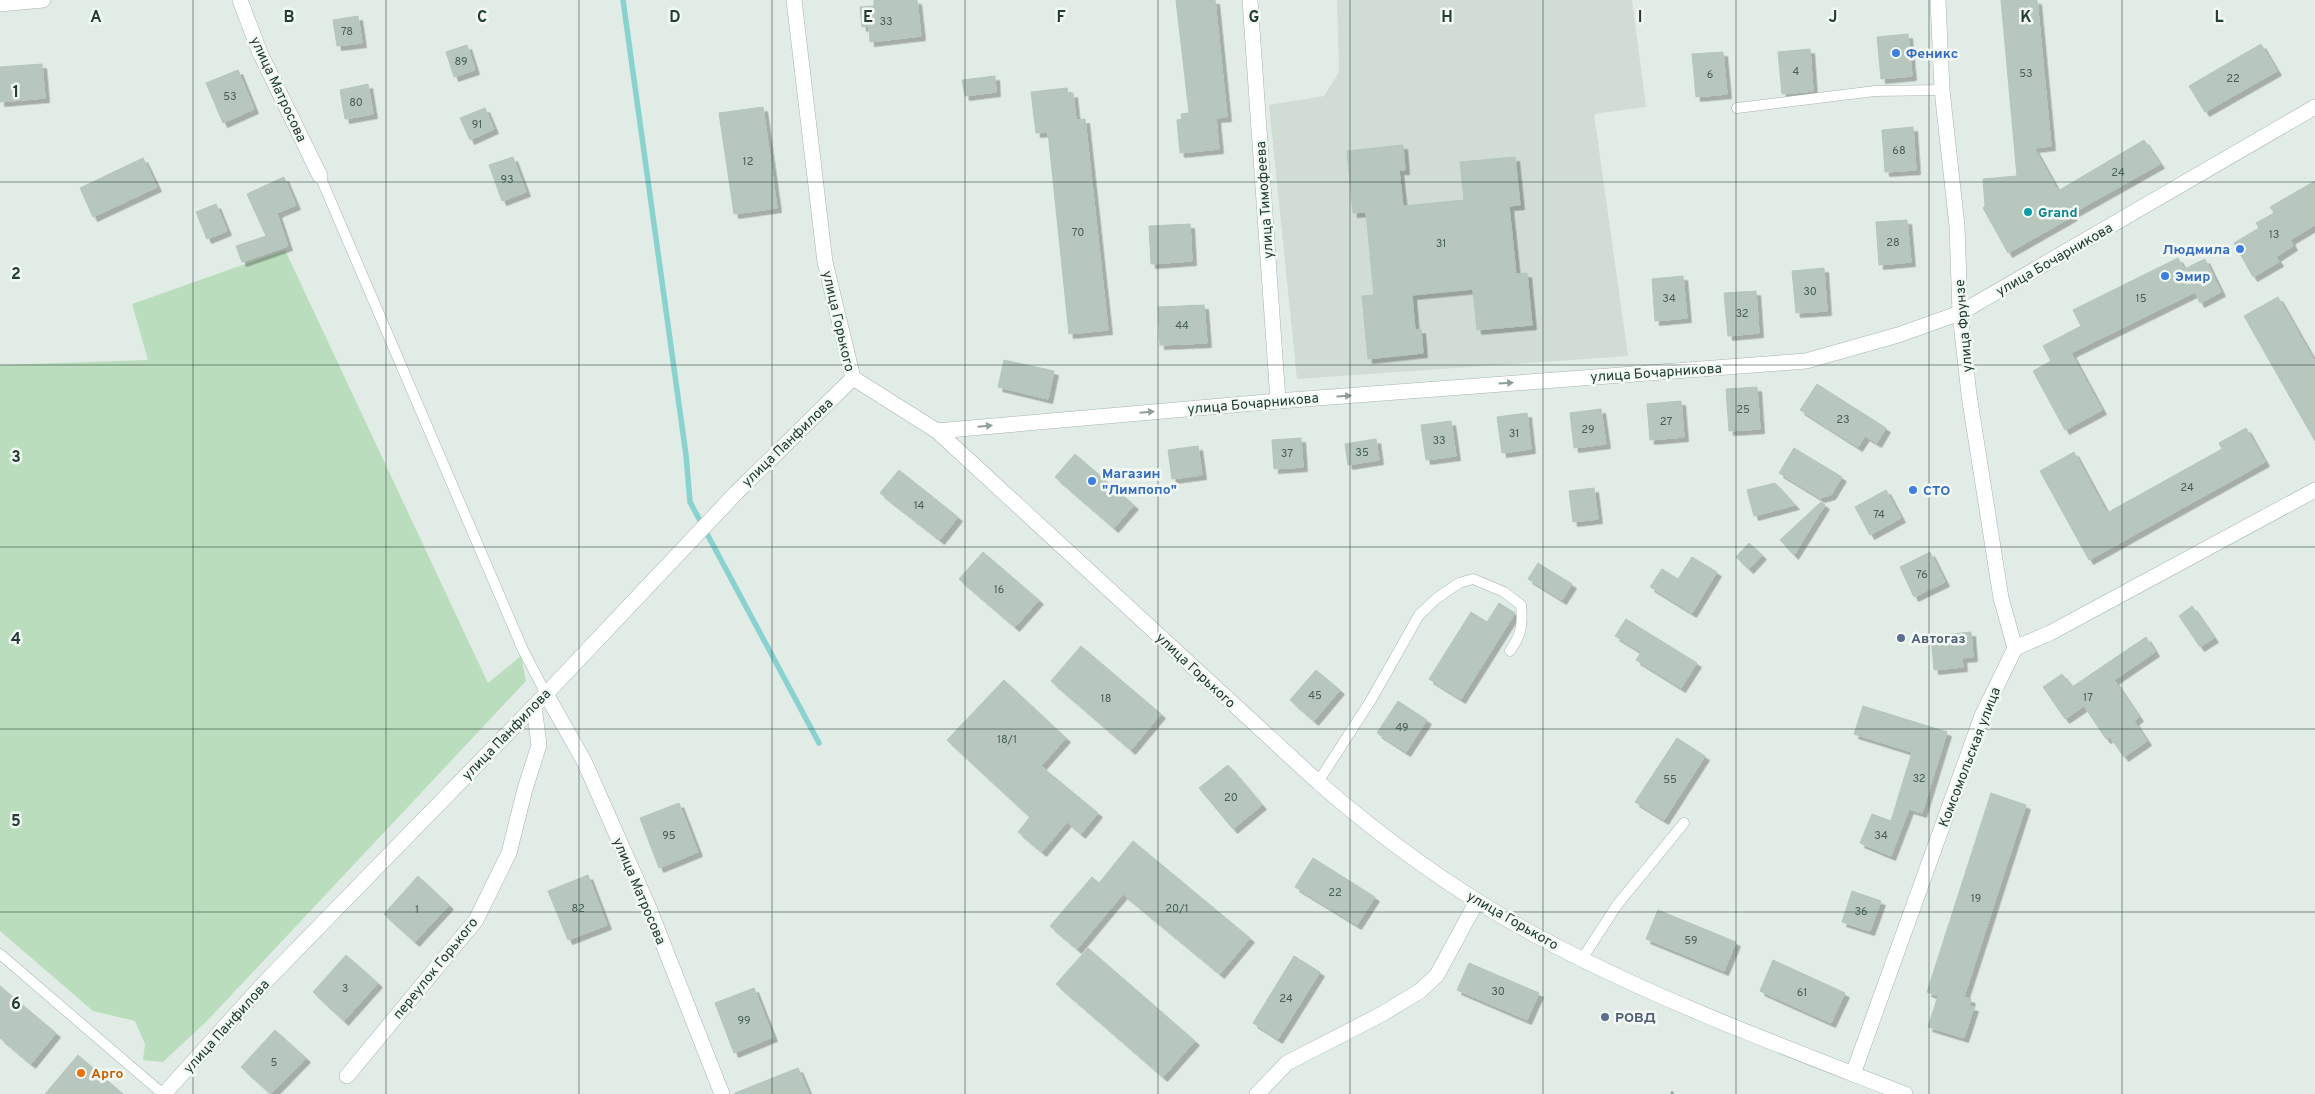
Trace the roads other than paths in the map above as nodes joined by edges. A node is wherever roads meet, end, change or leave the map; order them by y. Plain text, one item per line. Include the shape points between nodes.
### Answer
1 (43, 0) edge
2 (240, 0) edge
3 (794, 0) edge
4 (1250, 0) edge
5 (1938, 0) edge
6 (0, 4) edge
7 (1942, 90) junction
8 (2315, 107) edge
9 (1737, 108) dead end
10 (320, 176) joint
11 (1960, 314) junction
12 (853, 378) junction
13 (1278, 400) junction
14 (937, 431) junction
15 (2315, 490) edge
16 (2015, 648) junction
17 (1510, 651) dead end
18 (546, 694) junction
19 (534, 706) junction
20 (1318, 782) junction
21 (1684, 823) dead end
22 (1477, 901) junction
23 (0, 954) edge
24 (1582, 959) junction
25 (1852, 1074) junction
26 (347, 1076) dead end
27 (164, 1094) edge
28 (722, 1094) edge
29 (1257, 1094) edge
30 (1905, 1094) edge

1 - 6 street
2 - 10 street, улица Матросова via 260,53
3 - 12 street, улица Горького via 825,262
4 - 13 street, улица Тимофеева
5 - 7 street, улица Фрунзе
7 - 9 lane via 1875,91
7 - 11 street, улица Фрунзе via 1957,226
8 - 11 street, улица Бочарникова
10 - 18 lane via 523,650
13 -> 11 street, улица Бочарникова via 1806,361
11 - 16 street, улица Фрунзе via 1969,395 2001,598
12 - 14 street, улица Горького
12 - 18 street, улица Панфилова via 736,492
14 -> 13 street, улица Бочарникова
14 - 20 street, улица Горького
15 - 16 street via 2050,633
16 - 25 street, Комсомольская улица via 1982,716
17 - 20 lane via 1519,638 1521,605 1504,592 1473,579 1459,583 1437,598 1419,615 1371,700
18 - 19 street, улица Панфилова
18 - 28 street, улица Матросова via 584,761 645,899
19 - 26 street, переулок Горького via 539,744 510,853 476,920
19 - 27 street, улица Панфилова via 266,981
20 - 22 street, улица Горького via 1407,854
21 - 24 lane via 1618,905
22 - 24 street, улица Горького
22 - 29 street via 1437,975 1420,991 1287,1063
23 - 27 lane
24 - 25 street, улица Горького via 1666,999
25 - 30 street, улица Горького

